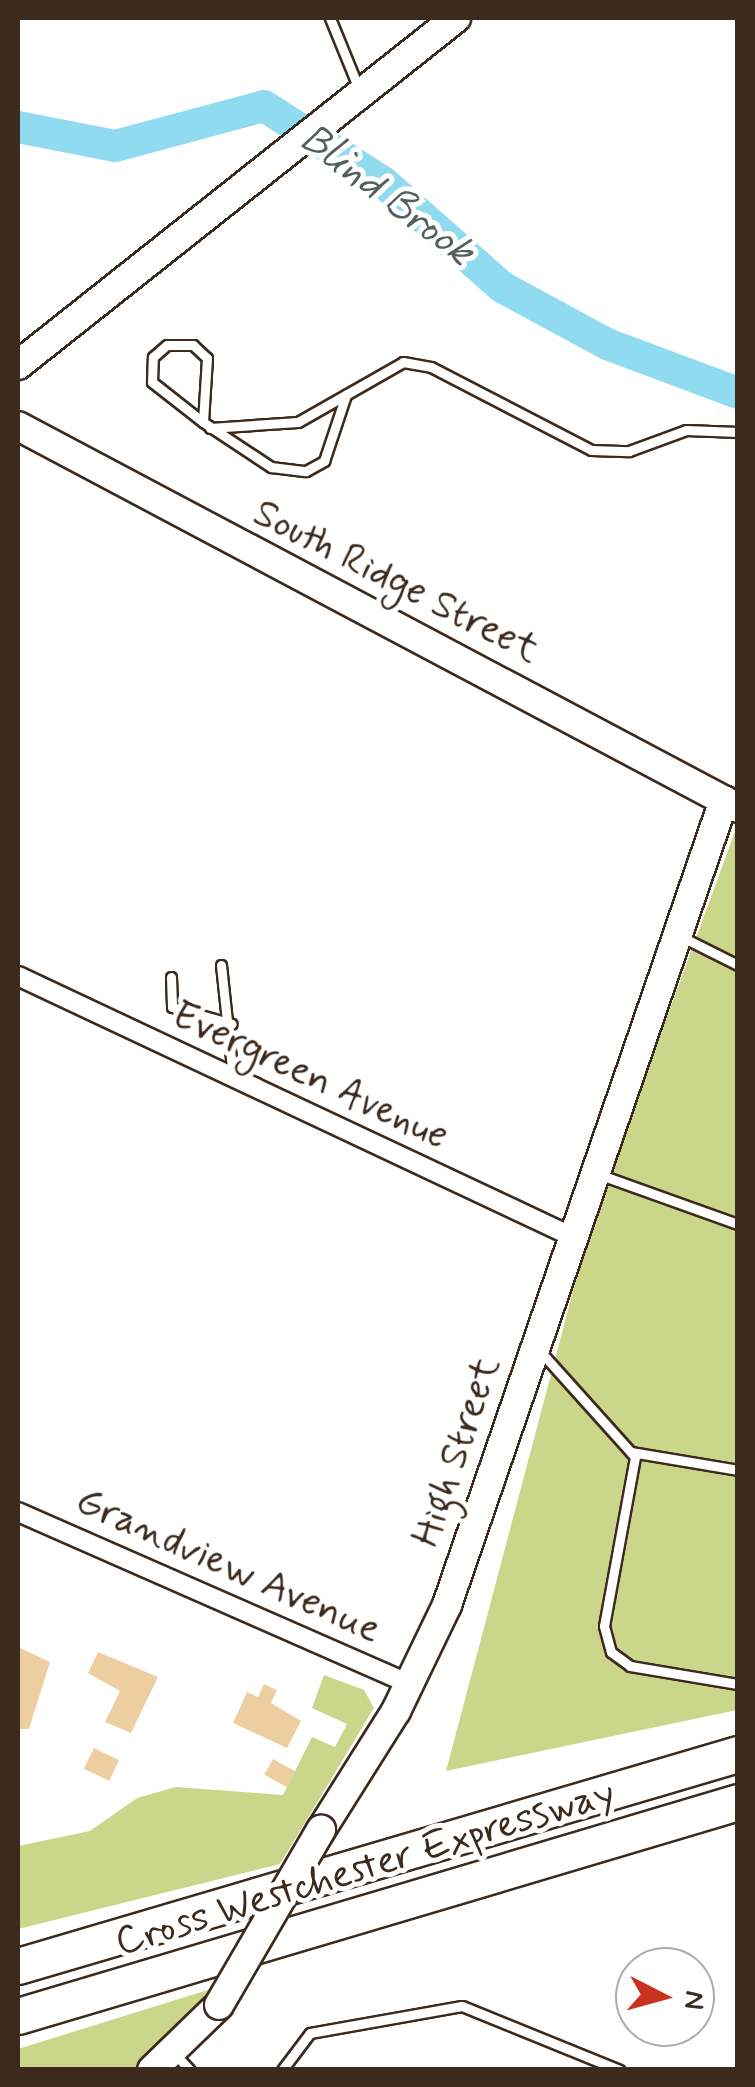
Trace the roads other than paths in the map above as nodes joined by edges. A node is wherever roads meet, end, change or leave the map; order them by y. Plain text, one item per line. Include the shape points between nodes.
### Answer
1 (330, 18) edge
2 (456, 18) edge
3 (359, 89) junction
4 (18, 366) edge
5 (346, 395) junction
6 (206, 425) junction
7 (18, 426) edge
8 (738, 432) edge
9 (731, 804) edge
10 (678, 935) junction
11 (222, 965) dead end
12 (738, 965) edge
13 (18, 976) edge
14 (170, 977) dead end
15 (232, 1024) junction
16 (234, 1079) junction
17 (595, 1174) junction
18 (738, 1224) edge
19 (573, 1237) junction
20 (534, 1346) junction
21 (631, 1452) junction
22 (738, 1470) edge
23 (18, 1512) edge
24 (410, 1684) junction
25 (738, 1684) edge
26 (738, 1754) edge
27 (738, 1802) edge
28 (101, 1941) junction
29 (18, 1956) edge
30 (18, 1966) edge
31 (18, 2016) edge
32 (171, 2063) edge
33 (282, 2070) edge
34 (620, 2070) edge

1 - 3 lane
2 - 3 street
3 - 4 street
5 - 6 lane via 284,426
5 - 6 lane via 330,453 306,471 258,461
5 - 8 lane via 376,369 416,362 591,450 630,451 686,430
6 - 6 lane via 207,358 193,346 167,345 153,358 152,382
7 - 9 street, South Ridge Street
9 - 10 street, High Street
10 - 12 lane
10 - 17 street, High Street
11 - 15 lane
13 - 16 street, Evergreen Avenue
14 - 15 lane via 172,1007
15 - 16 lane
16 - 19 street, Evergreen Avenue
17 - 18 lane
17 - 19 street, High Street
19 - 20 street, High Street
20 - 21 lane
20 - 24 street, High Street via 447,1605
21 - 22 lane
21 - 25 lane via 604,1626 611,1652 630,1666
23 - 24 street, Grandview Avenue
24 - 32 street, High Street, bridge via 219,2005
26 - 28 highway, Cross Westchester Expressway
27 - 31 highway, Cross Westchester Expressway
28 - 29 highway
28 - 30 highway, Cross Westchester Expressway
33 - 34 lane via 310,2032 462,2006

